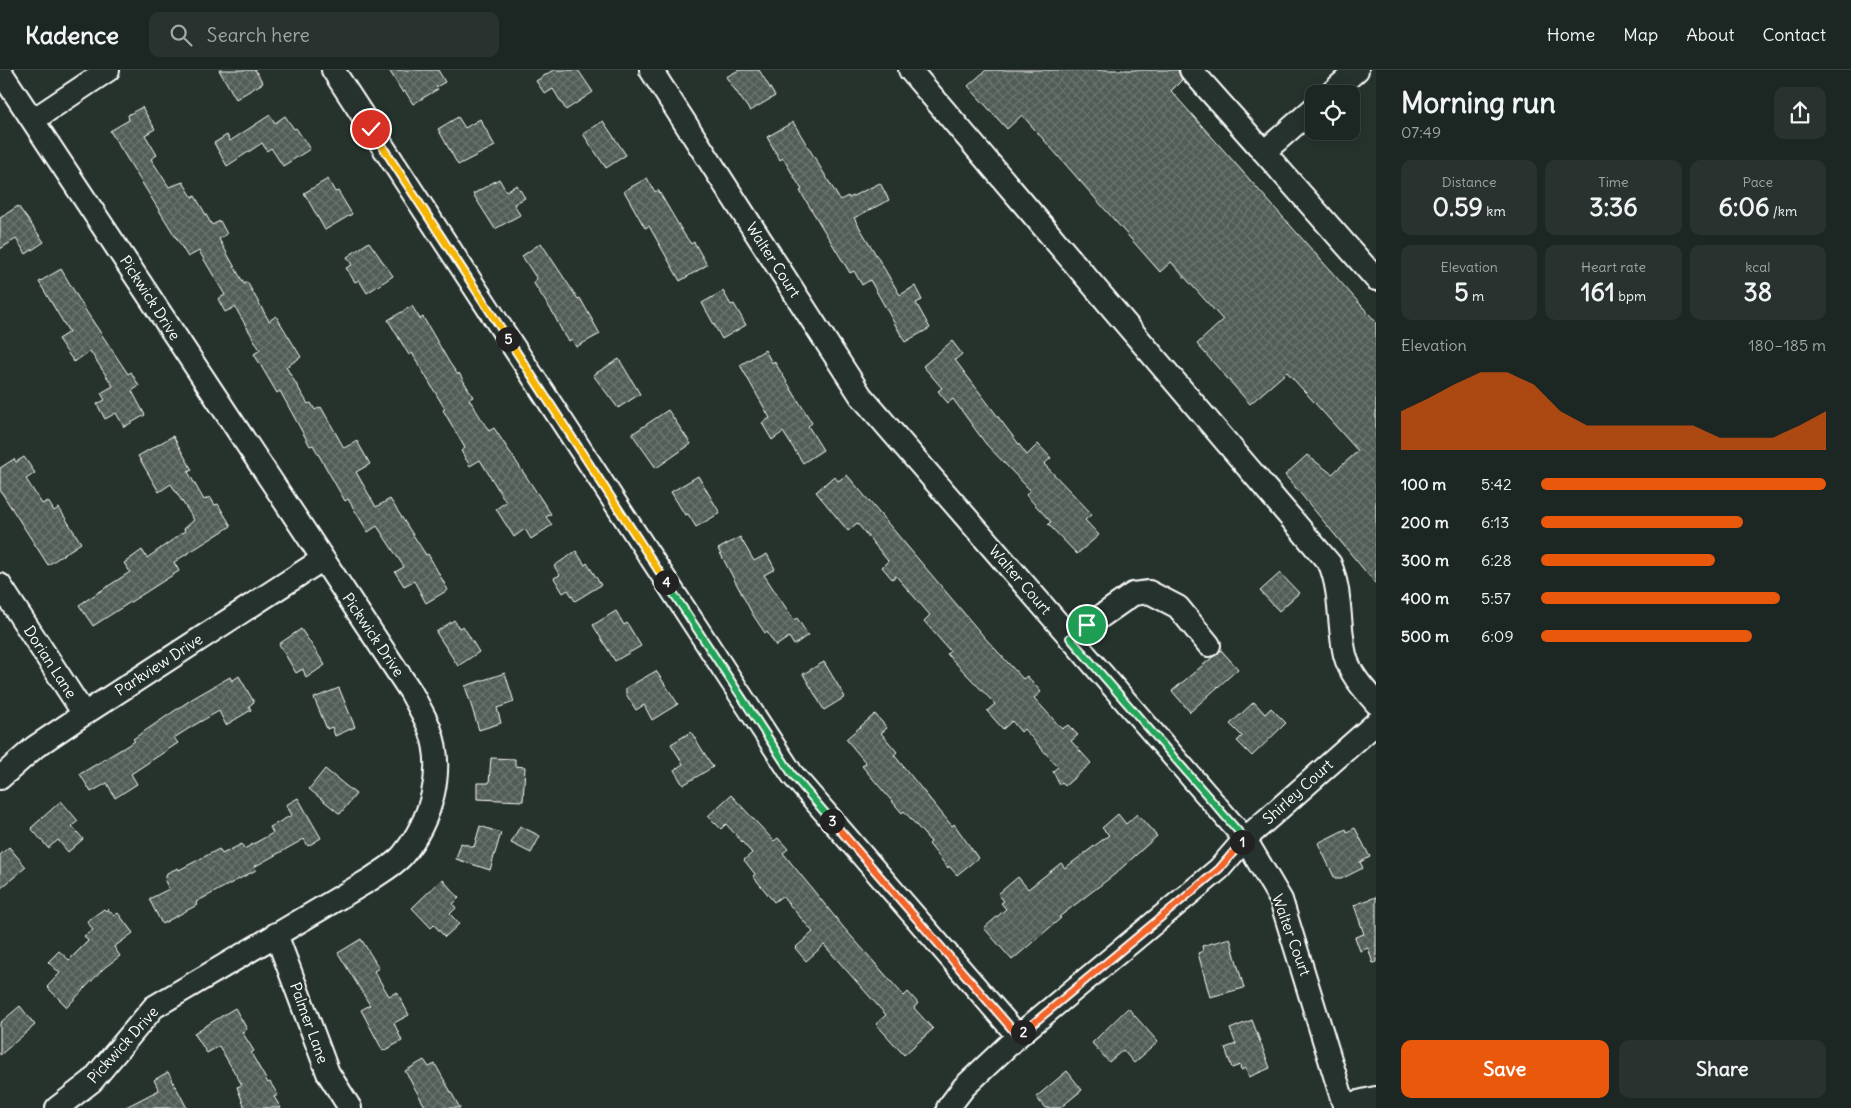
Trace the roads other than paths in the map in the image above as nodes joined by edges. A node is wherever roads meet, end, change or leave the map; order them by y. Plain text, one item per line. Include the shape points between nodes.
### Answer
1 (0, 70) edge
2 (108, 70) edge
3 (333, 70) edge
4 (651, 70) edge
5 (910, 70) edge
6 (1191, 70) edge
7 (1357, 70) edge
8 (1340, 85) edge
9 (1305, 116) edge
10 (33, 120) junction
11 (1264, 152) junction
12 (1376, 279) edge
13 (323, 559) junction
14 (0, 585) edge
15 (1070, 638) junction
16 (1209, 645) dead end
17 (1376, 703) edge
18 (84, 714) junction
19 (1376, 723) edge
20 (0, 778) edge
21 (1245, 839) junction
22 (276, 934) junction
23 (1018, 1036) junction
24 (1376, 1098) edge
25 (1345, 1107) edge
26 (57, 1108) edge
27 (350, 1108) edge
28 (948, 1108) edge

1 - 10 street, Pickwick Drive
2 - 10 street
3 - 23 street via 792,774
4 - 15 street, Walter Court via 861,396
5 - 17 street via 1330,564 1337,581 1345,655 1356,680
6 - 11 street
7 - 8 street
9 - 11 street
10 - 13 street, Pickwick Drive
11 - 12 street
13 - 18 street, Parkview Drive
13 - 22 street, Pickwick Drive via 411,692 429,728 436,758 433,799 419,830 401,857 371,880
14 - 18 street, Dorian Lane
15 - 16 street via 1133,594 1149,592 1178,608
15 - 21 street, Walter Court
18 - 20 street, Parkview Drive via 36,747
19 - 21 street, Shirley Court
21 - 23 street, Shirley Court via 1219,869
21 - 25 street, Walter Court via 1281,900
22 - 26 street, Pickwick Drive via 154,1007 92,1081
22 - 27 street, Palmer Lane via 328,1073
23 - 28 street, Shirley Court via 964,1087
24 - 25 street

